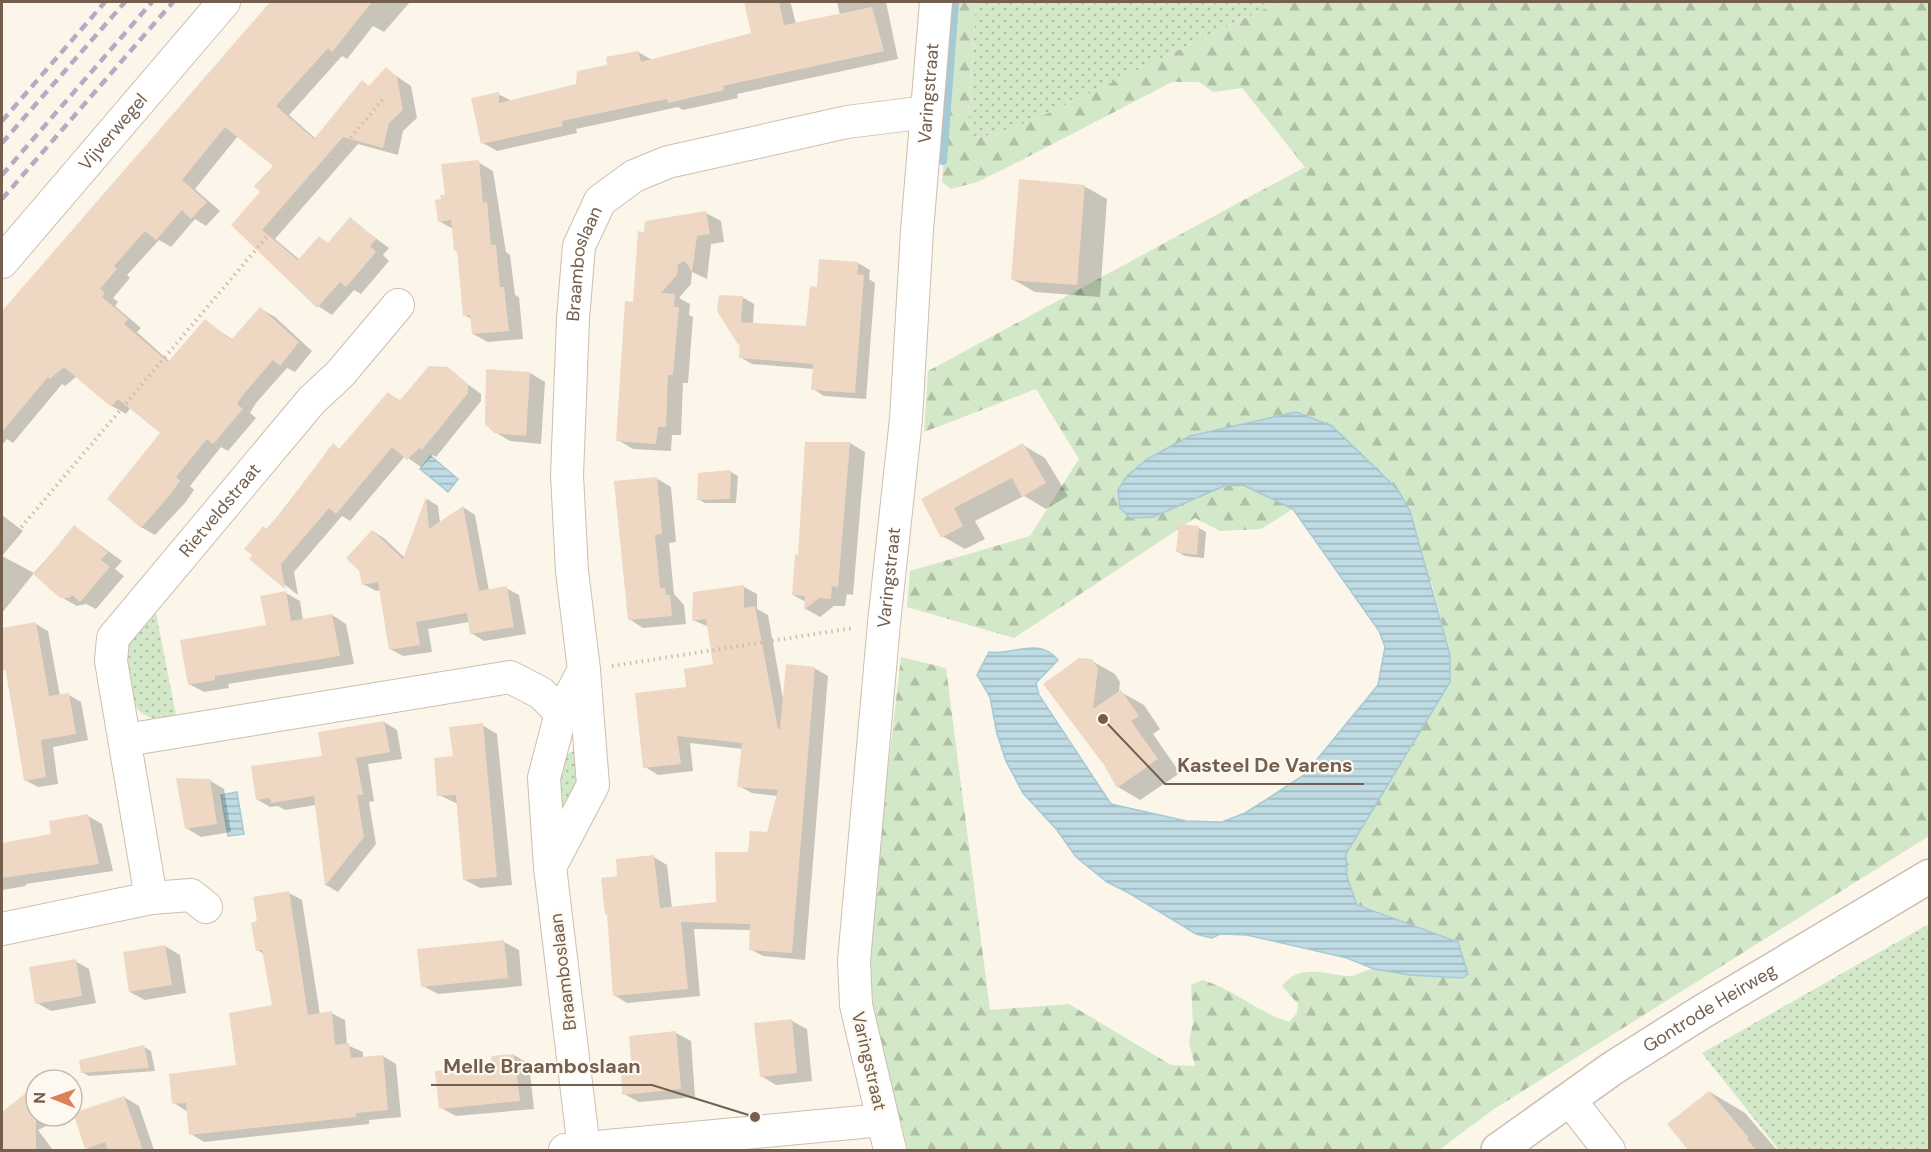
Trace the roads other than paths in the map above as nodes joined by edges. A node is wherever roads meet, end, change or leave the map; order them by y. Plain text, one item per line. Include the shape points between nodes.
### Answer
1 (224, 2) edge
2 (936, 2) edge
3 (927, 112) junction
4 (2, 262) edge
5 (398, 304) dead end
6 (584, 670) junction
7 (561, 713) junction
8 (126, 740) junction
9 (550, 867) junction
10 (1929, 876) edge
11 (151, 898) junction
12 (206, 907) dead end
13 (2, 929) edge
14 (1569, 1099) junction
15 (883, 1120) junction
16 (574, 1150) edge
17 (890, 1150) edge
18 (1498, 1150) edge
19 (1609, 1150) edge

1 - 4 street, Vijverwegel
2 - 3 street, Varingstraat
3 - 6 street, Braamboslaan via 847,122 668,162 634,176 600,201 579,246 567,475 572,571
3 - 15 street, Varingstraat via 906,419 854,961 856,1005
5 - 8 street, Rietveldstraat via 340,374 312,400 113,638 111,661
6 - 7 street, Braamboslaan
6 - 9 street, Braamboslaan via 593,785
7 - 8 street via 541,693 510,677
7 - 9 street, Braamboslaan via 544,778
8 - 11 street, Rietveldstraat
9 - 16 street, Braamboslaan
10 - 14 street, Gontrode Heirweg via 1700,1013
11 - 12 street via 191,895
11 - 13 street
14 - 18 street, Gontrode Heirweg
14 - 19 street
15 - 16 street
15 - 17 street, Varingstraat

